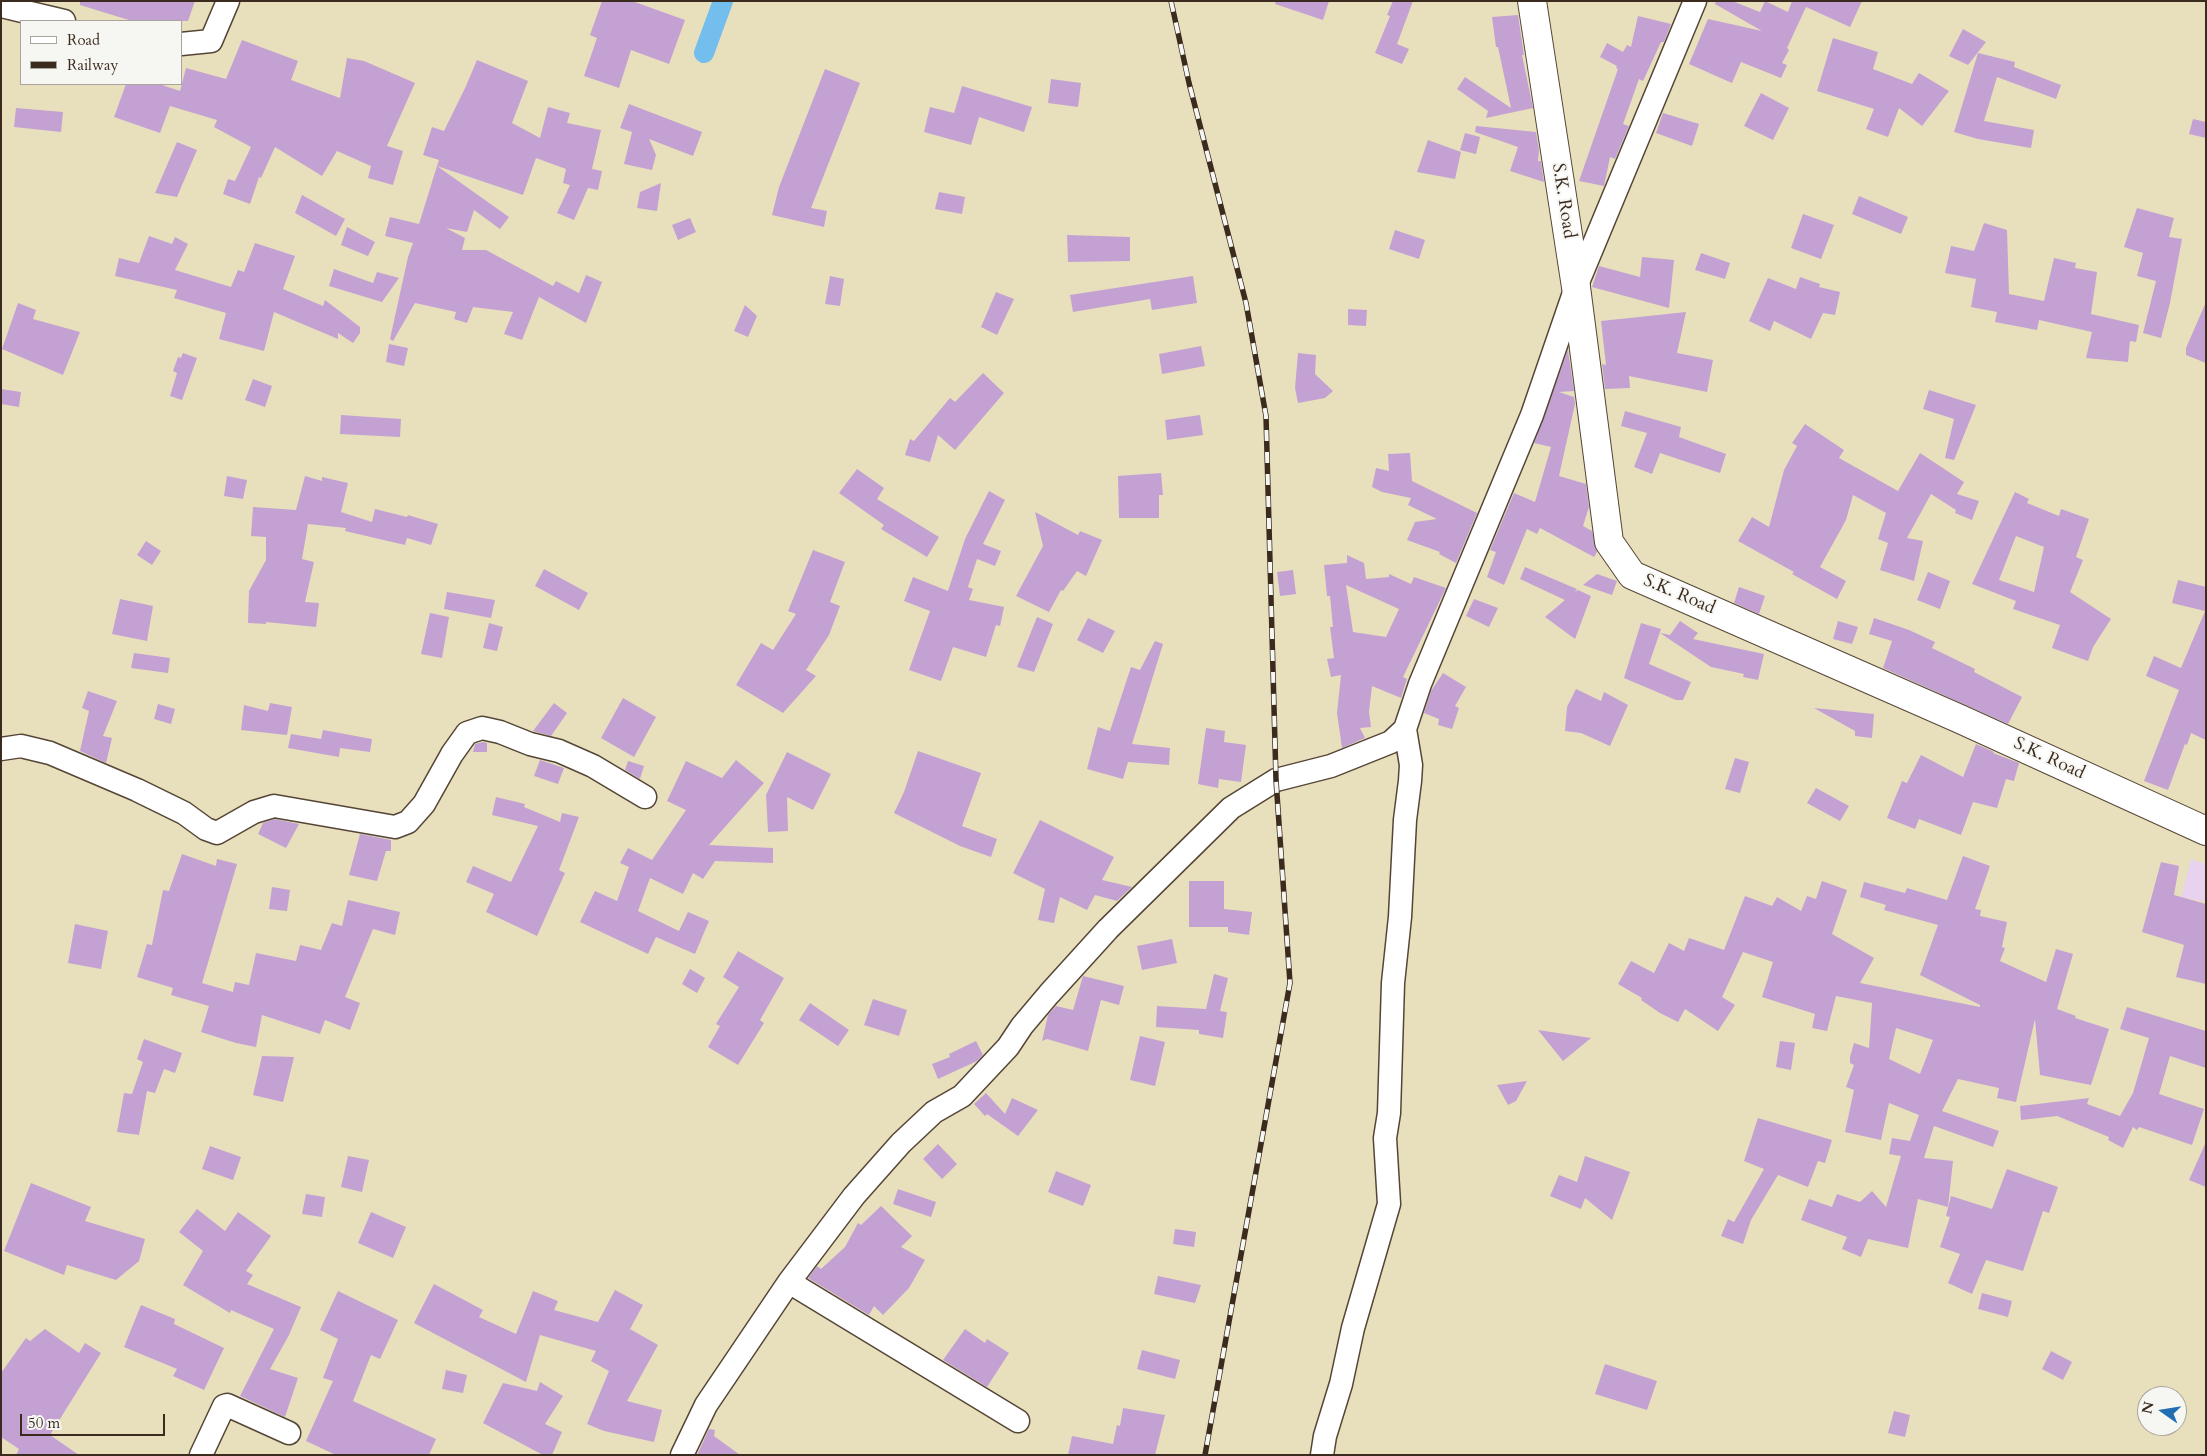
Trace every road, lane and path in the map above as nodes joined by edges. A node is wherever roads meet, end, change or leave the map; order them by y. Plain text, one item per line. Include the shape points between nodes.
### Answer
1 (228, 1) edge
2 (1532, 1) edge
3 (1695, 1) edge
4 (1, 6) edge
5 (60, 20) edge
6 (182, 44) edge
7 (1576, 286) junction
8 (1405, 729) junction
9 (1, 748) edge
10 (646, 797) dead end
11 (2206, 831) edge
12 (789, 1282) junction
13 (1018, 1421) dead end
14 (289, 1433) dead end
15 (201, 1455) edge
16 (682, 1455) edge
17 (1322, 1455) edge

1 - 6 street via 211,41
2 - 7 main road, S.K. Road
3 - 7 street
4 - 5 street
7 - 8 street via 1532,415 1420,684
7 - 11 main road, S.K. Road via 1609,542 1632,575
8 - 12 street via 1391,742 1331,766 1276,780 1231,808 1108,928 1022,1026 1008,1048 962,1096 934,1112 902,1143 854,1196
8 - 17 street via 1411,765 1393,983 1389,1113 1385,1138 1389,1204 1324,1436
9 - 10 street via 21,746 50,753 137,790 216,833 254,812 274,806 395,827 402,825 424,804 467,733 482,728 559,751 593,766
12 - 13 street
12 - 16 street via 706,1406
14 - 15 street via 227,1405

